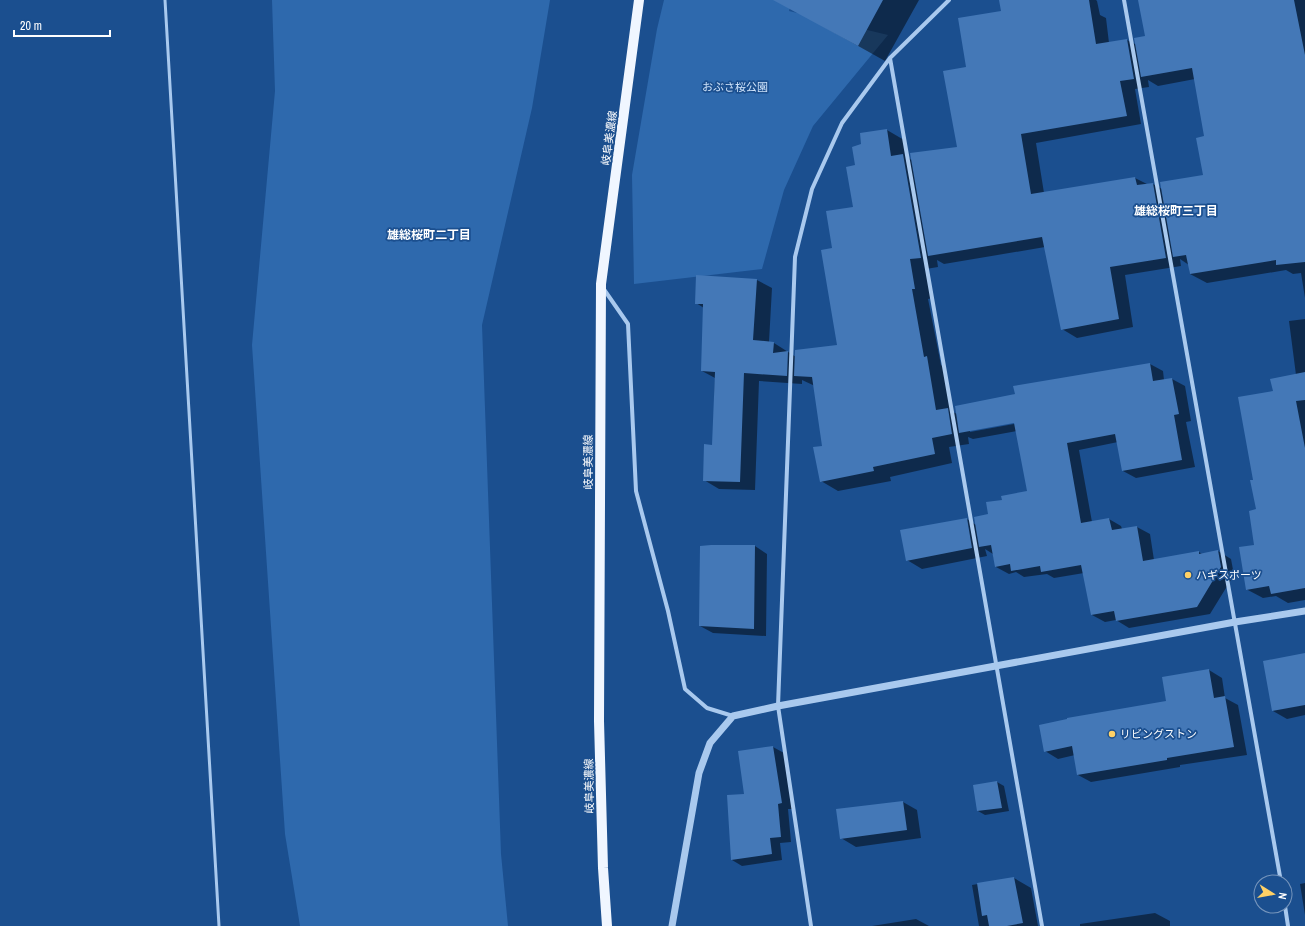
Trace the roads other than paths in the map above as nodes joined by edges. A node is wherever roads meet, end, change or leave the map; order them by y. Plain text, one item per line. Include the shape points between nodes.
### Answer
1 (165, 0) edge
2 (639, 0) edge
3 (949, 0) edge
4 (1124, 0) edge
5 (890, 58) junction
6 (601, 284) junction
7 (1305, 611) edge
8 (1235, 622) junction
9 (997, 667) junction
10 (778, 706) junction
11 (733, 716) junction
12 (1279, 874) edge
13 (1286, 914) edge
14 (218, 926) edge
15 (607, 926) edge
16 (672, 926) edge
17 (811, 926) edge
18 (1042, 926) edge
19 (1288, 926) edge

1 - 14 lane
2 - 6 main road, 岐阜美濃線
3 - 5 street
4 - 8 street
5 - 9 street
5 - 10 street via 842,123 812,189 795,257
6 - 11 street via 628,324 636,491 668,611 685,689 707,708
6 - 15 main road, 岐阜美濃線 via 599,721
7 - 8 street
8 - 9 street
8 - 12 street
9 - 10 street
9 - 18 street
10 - 11 street
10 - 17 street
11 - 16 street via 710,743 699,773
13 - 19 street

